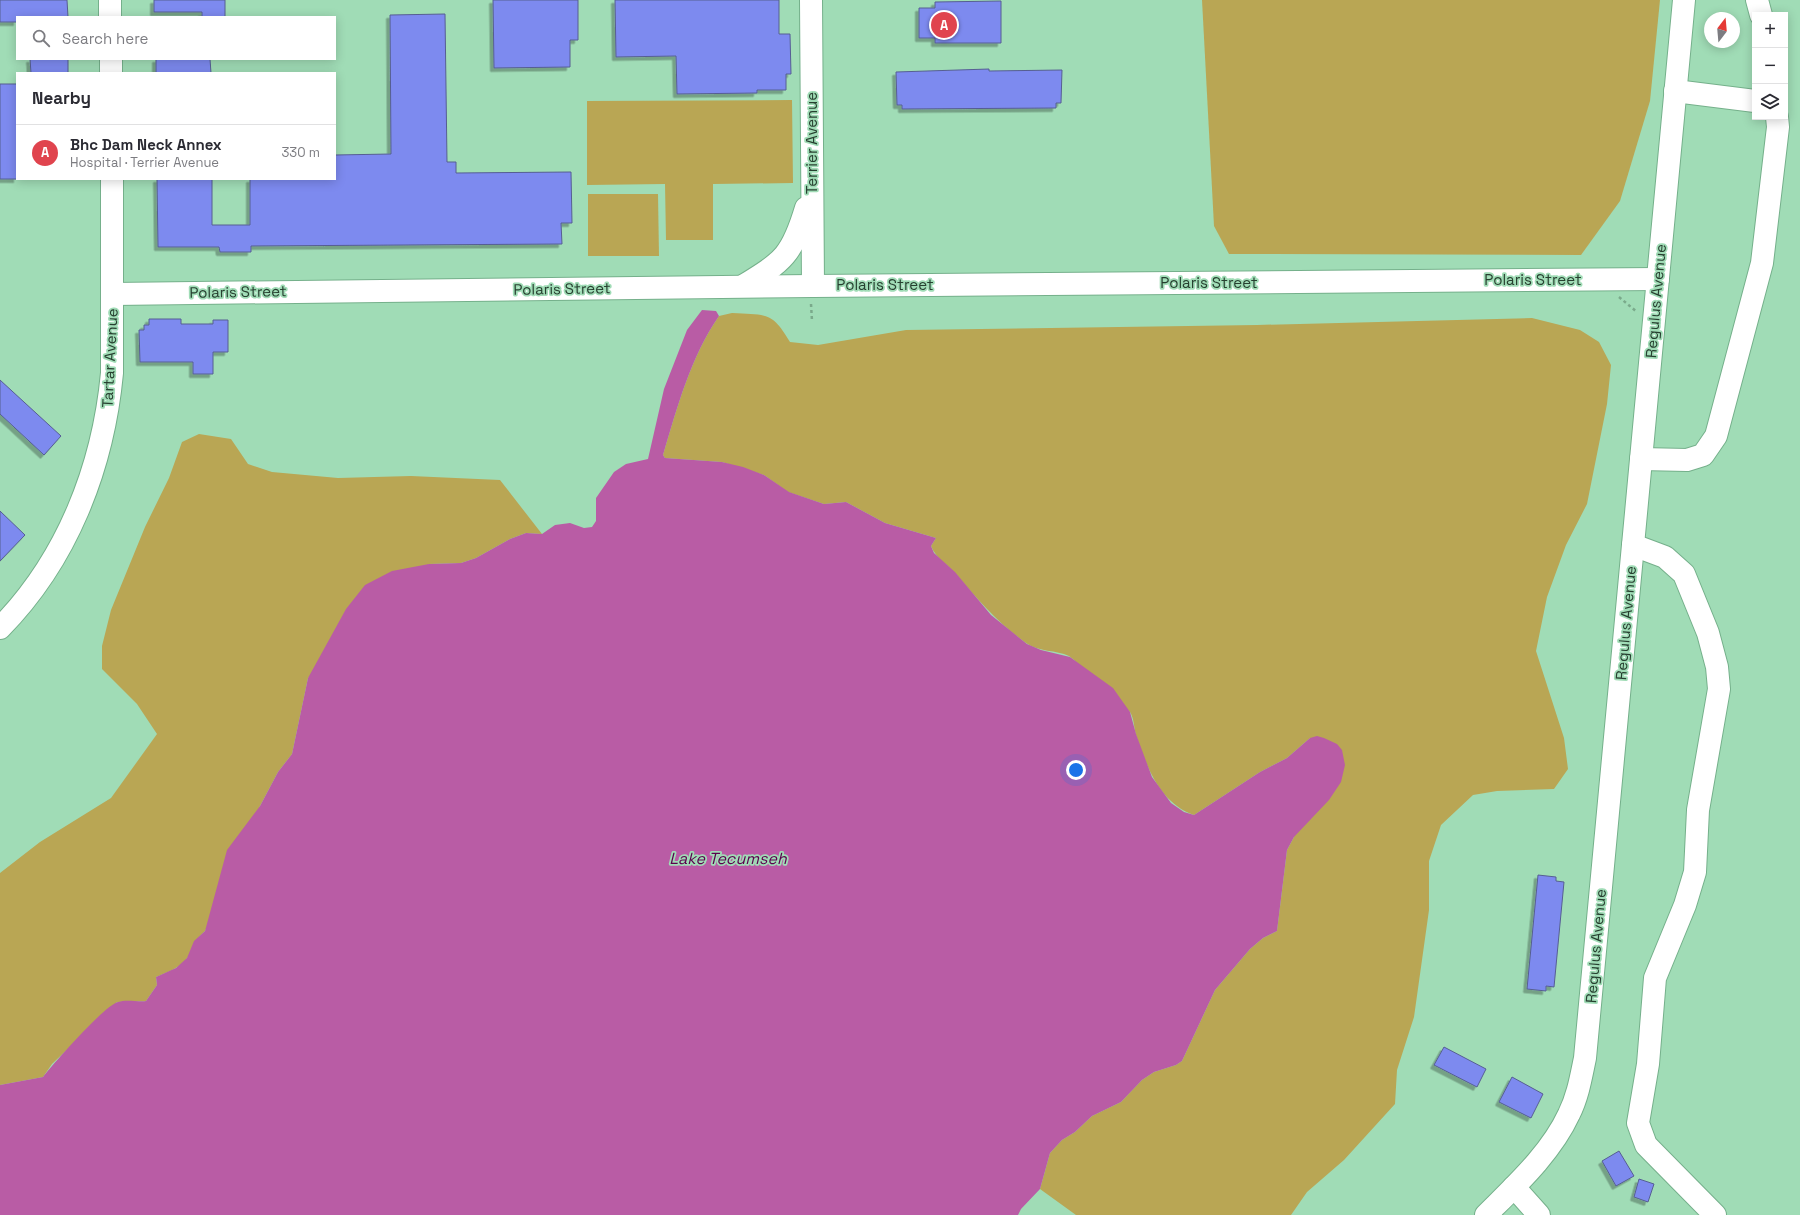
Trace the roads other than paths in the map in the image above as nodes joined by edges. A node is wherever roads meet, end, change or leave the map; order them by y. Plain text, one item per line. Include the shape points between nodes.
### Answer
1 (110, 0) edge
2 (811, 0) edge
3 (1684, 0) edge
4 (1757, 0) edge
5 (1760, 12) edge
6 (110, 16) edge
7 (111, 60) edge
8 (111, 72) edge
9 (1675, 91) junction
10 (1752, 101) edge
11 (1777, 120) edge
12 (112, 180) edge
13 (812, 190) junction
14 (1658, 279) junction
15 (743, 286) junction
16 (812, 292) junction
17 (113, 294) junction
18 (1641, 458) junction
19 (1633, 545) junction
20 (0, 628) edge
21 (1514, 1187) junction
22 (1486, 1215) edge
23 (1539, 1215) edge
24 (1715, 1215) edge

1 - 6 street
2 - 13 street, Terrier Avenue
3 - 9 street, Regulus Avenue
4 - 5 street
7 - 8 street
9 - 10 street
9 - 14 street, Regulus Avenue
11 - 18 street via 1762,263 1716,436 1703,455 1687,460
12 - 17 street, Tartar Avenue
13 - 15 street via 799,234 785,257 772,269
13 - 16 street, Terrier Avenue
14 - 16 street, Polaris Street
14 - 18 street, Regulus Avenue
15 - 16 street, Polaris Street
15 - 17 street, Polaris Street
17 - 20 street, Tartar Avenue via 110,396 89,484 55,556 26,599
18 - 19 street, Regulus Avenue
19 - 21 street, Regulus Avenue via 1584,1064 1569,1114 1559,1131
19 - 24 street via 1665,557 1684,574 1708,633 1717,667 1719,689 1698,810 1695,872 1686,905 1654,978 1648,1064 1638,1123 1646,1145
21 - 22 street, Regulus Avenue
21 - 23 street

